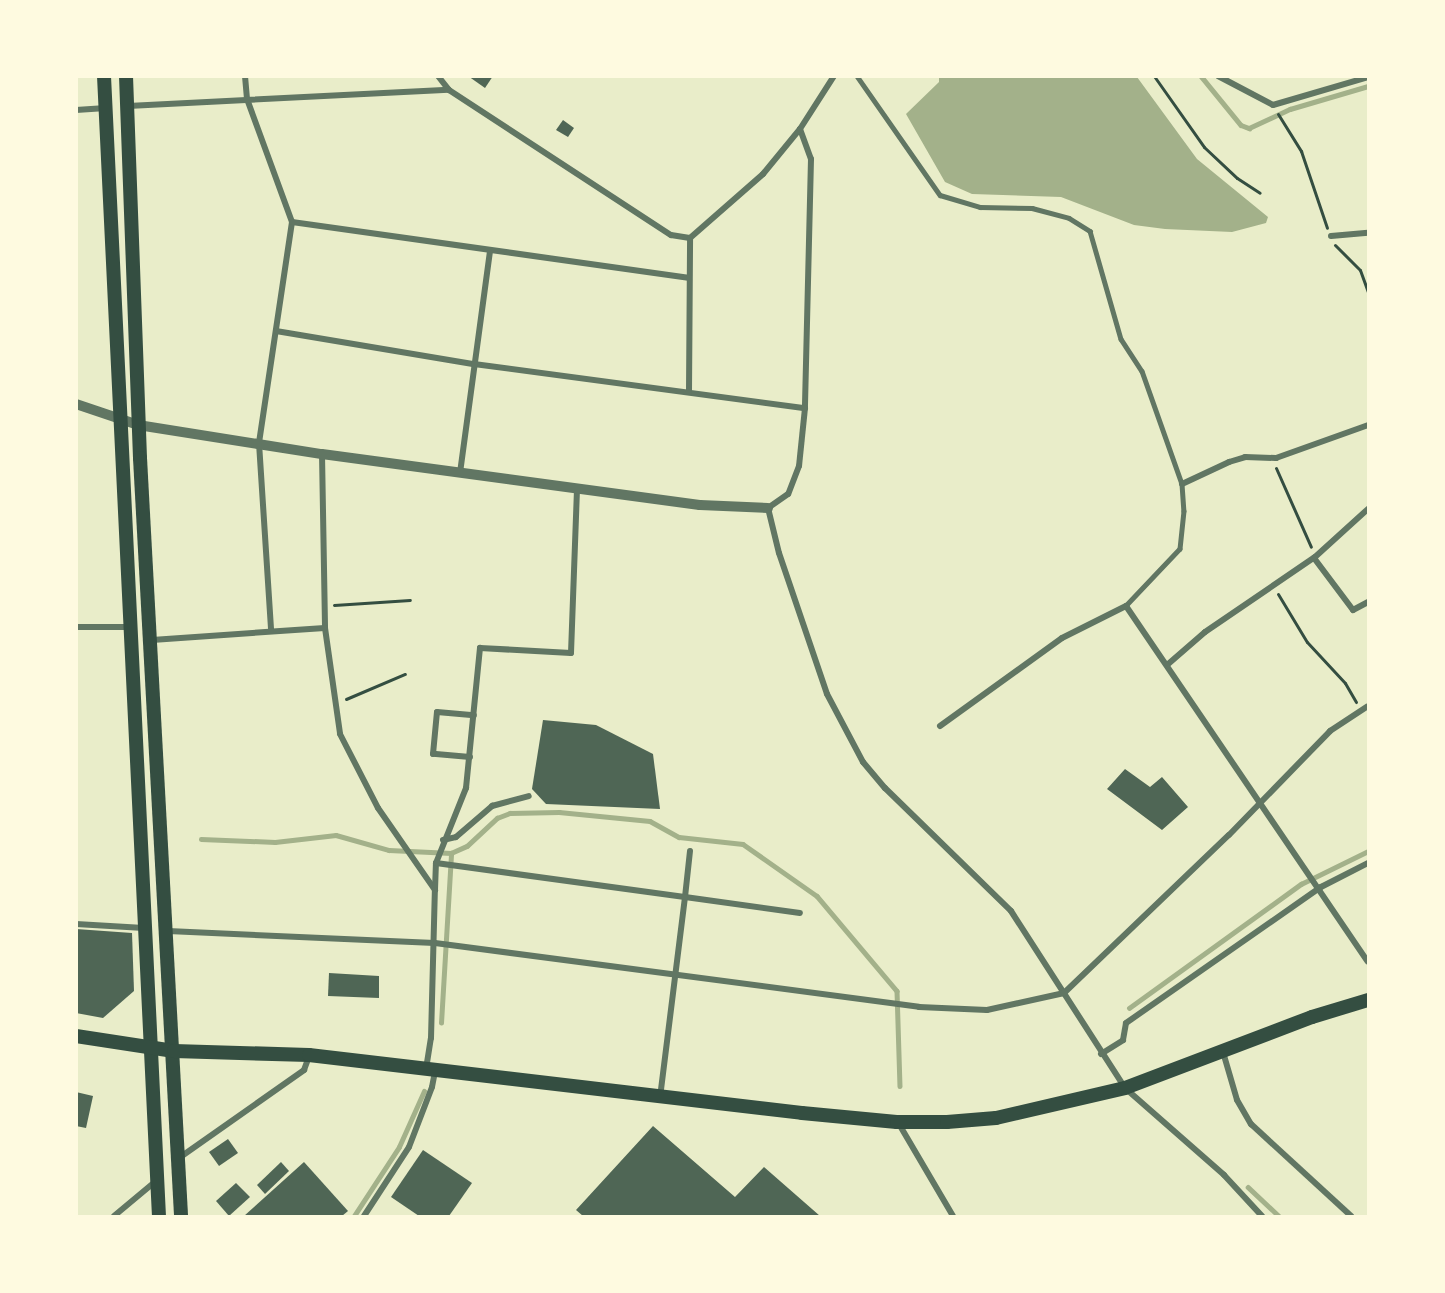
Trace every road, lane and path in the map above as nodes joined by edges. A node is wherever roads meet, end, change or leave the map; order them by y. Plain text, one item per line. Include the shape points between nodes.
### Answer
1 (104, 76) edge
2 (126, 76) edge
3 (245, 76) edge
4 (438, 76) edge
5 (834, 76) edge
6 (857, 76) edge
7 (1154, 76) edge
8 (1221, 77) edge
9 (1368, 77) edge
10 (449, 90) junction
11 (247, 99) junction
12 (1273, 105) junction
13 (127, 106) junction
14 (107, 108) junction
15 (76, 110) edge
16 (800, 129) junction
17 (1260, 192) dead end
18 (292, 222) junction
19 (1368, 233) edge
20 (1331, 236) junction
21 (690, 238) junction
22 (490, 252) junction
23 (688, 278) junction
24 (1368, 292) edge
25 (276, 331) junction
26 (474, 363) junction
27 (689, 392) junction
28 (76, 404) edge
29 (806, 408) junction
30 (123, 420) junction
31 (138, 425) junction
32 (1368, 425) edge
33 (258, 443) junction
34 (322, 454) junction
35 (1272, 458) junction
36 (459, 473) junction
37 (1182, 484) junction
38 (576, 488) junction
39 (768, 508) junction
40 (1368, 509) edge
41 (1315, 556) junction
42 (1274, 587) junction
43 (410, 600) dead end
44 (1368, 602) edge
45 (326, 605) junction
46 (1126, 606) junction
47 (76, 627) edge
48 (130, 627) junction
49 (326, 627) junction
50 (271, 629) junction
51 (152, 640) junction
52 (1167, 665) junction
53 (405, 674) dead end
54 (333, 704) junction
55 (1368, 706) edge
56 (1361, 710) junction
57 (474, 715) junction
58 (940, 726) dead end
59 (470, 757) junction
60 (529, 796) dead end
61 (1262, 801) junction
62 (443, 840) junction
63 (690, 850) dead end
64 (436, 863) junction
65 (1368, 864) edge
66 (1321, 887) junction
67 (435, 890) junction
68 (685, 897) junction
69 (800, 913) dead end
70 (76, 924) edge
71 (144, 928) junction
72 (168, 931) junction
73 (435, 943) junction
74 (1368, 962) edge
75 (675, 978) junction
76 (1064, 993) junction
77 (1368, 1000) edge
78 (76, 1036) edge
79 (149, 1048) junction
80 (174, 1051) junction
81 (1223, 1051) junction
82 (1101, 1053) junction
83 (309, 1055) junction
84 (430, 1069) junction
85 (1125, 1088) junction
86 (660, 1097) junction
87 (897, 1122) junction
88 (179, 1158) junction
89 (158, 1178) junction
90 (114, 1216) edge
91 (159, 1216) edge
92 (180, 1216) edge
93 (364, 1216) edge
94 (953, 1216) edge
95 (1262, 1216) edge
96 (1351, 1216) edge

1 - 14 main road
2 - 13 main road
3 - 11 street
4 - 10 street
5 - 16 street
6 - 37 lane via 940,195 980,207 1041,211 1069,218 1090,231 1121,339 1142,371
7 - 17 path via 1204,147 1222,166
8 - 12 street
9 - 12 street
10 - 11 street
10 - 21 street via 672,235
11 - 13 street
11 - 18 street
12 - 20 path via 1301,151
13 - 31 main road
14 - 15 street
14 - 30 main road
16 - 21 street via 764,174
16 - 29 street via 811,159
18 - 22 street
18 - 25 street
19 - 20 street
20 - 24 path via 1360,270
21 - 23 street
22 - 23 street
22 - 26 street
23 - 27 street
25 - 26 street
25 - 33 street
26 - 27 street
26 - 36 street
27 - 29 street
28 - 30 street
29 - 39 street via 799,466 792,485 788,494
30 - 31 street
30 - 48 main road
31 - 33 street
31 - 51 main road
32 - 35 street
33 - 34 street
33 - 50 street
34 - 36 street
34 - 45 street
35 - 37 street via 1245,457
35 - 41 path
36 - 38 street
37 - 46 lane via 1180,549
38 - 39 street via 700,505
38 - 57 street via 571,653 480,648
39 - 76 street via 778,553 827,694 863,762 1011,911
40 - 41 street
41 - 42 street
41 - 44 street via 1353,610
42 - 52 street via 1205,632
42 - 56 path via 1307,642 1345,682
43 - 45 path
45 - 49 street
46 - 52 street
46 - 58 street via 1045,649
47 - 48 street
48 - 71 main road
49 - 50 street
49 - 54 street
50 - 51 street
51 - 72 main road
52 - 61 street
53 - 54 path
54 - 67 street via 352,764
55 - 56 street
56 - 61 street via 1330,731
57 - 59 street
57 - 59 street via 437,712 433,754
59 - 62 street via 466,788
60 - 62 street via 492,806 456,837
61 - 66 street
61 - 76 street
62 - 64 street
63 - 68 street
64 - 67 street
64 - 68 street
65 - 66 street
66 - 74 street
66 - 82 street via 1126,1023 1123,1040
67 - 73 street
68 - 69 street
68 - 75 street
70 - 71 street
71 - 79 main road
72 - 73 street
72 - 80 main road
73 - 75 street
73 - 84 street
75 - 76 street via 919,1007 976,1010
75 - 86 street
76 - 82 street
77 - 81 main road
78 - 79 main road
79 - 80 main road
79 - 89 main road
80 - 83 main road
80 - 88 main road
81 - 85 main road
81 - 96 street via 1237,1100 1251,1124
82 - 85 street
83 - 84 main road
83 - 88 street via 304,1070
84 - 86 main road
84 - 93 street via 432,1087 408,1147
85 - 87 main road via 996,1118
85 - 95 street via 1224,1175
86 - 87 main road
87 - 94 street
88 - 92 main road
89 - 90 street
89 - 91 main road

